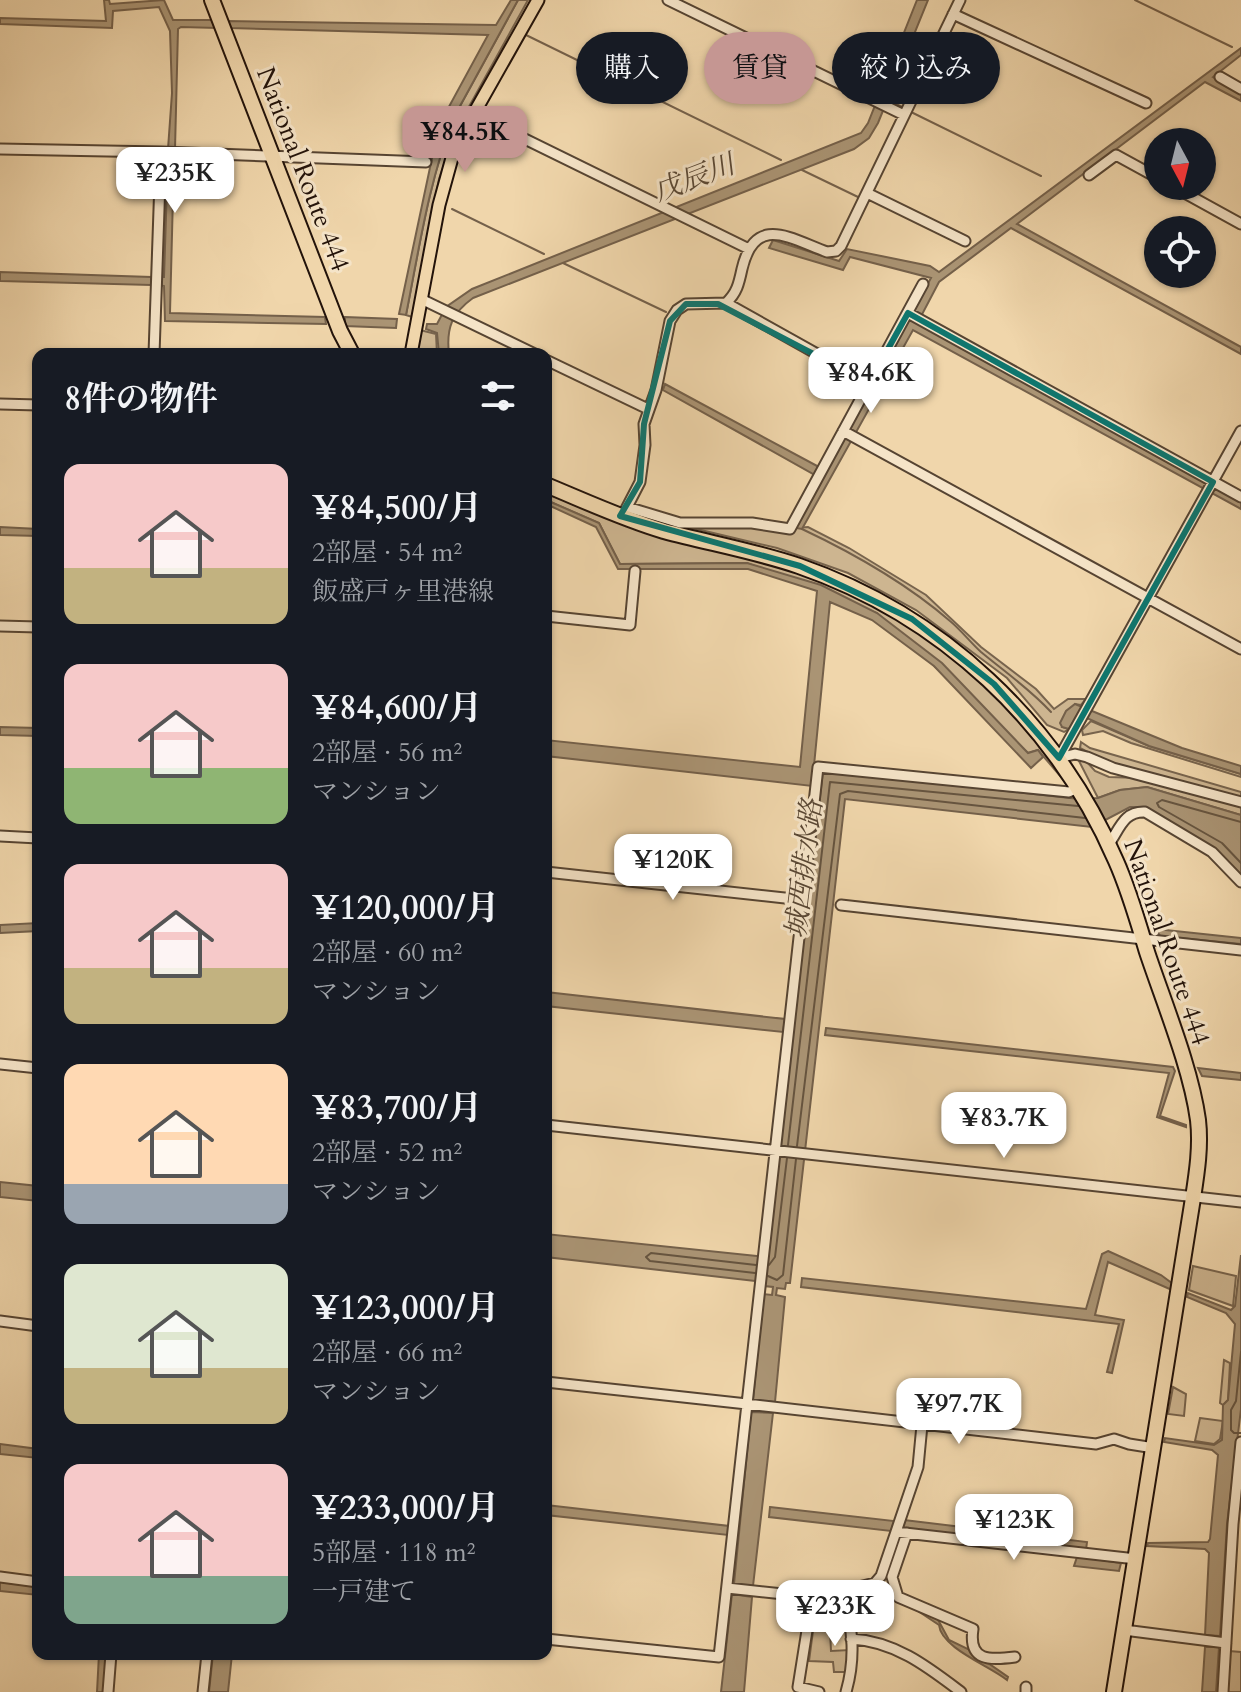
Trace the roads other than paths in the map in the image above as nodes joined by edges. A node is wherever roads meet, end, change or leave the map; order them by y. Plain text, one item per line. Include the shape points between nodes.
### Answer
1 (212, 0) edge
2 (538, 0) edge
3 (668, 0) edge
4 (960, 0) edge
5 (953, 14) junction
6 (1220, 77) dead end
7 (1241, 89) edge
8 (1146, 103) dead end
9 (906, 111) junction
10 (472, 113) junction
11 (0, 149) edge
12 (161, 152) junction
13 (272, 155) junction
14 (426, 162) dead end
15 (1144, 170) edge
16 (1089, 175) dead end
17 (867, 193) junction
18 (1197, 200) edge
19 (1241, 224) edge
20 (965, 241) dead end
21 (749, 249) junction
22 (923, 284) dead end
23 (421, 299) junction
24 (726, 303) junction
25 (908, 313) junction
26 (154, 348) edge
27 (349, 348) edge
28 (412, 348) edge
29 (523, 348) edge
30 (552, 363) edge
31 (869, 383) junction
32 (0, 404) edge
33 (32, 405) edge
34 (648, 409) junction
35 (843, 431) junction
36 (1241, 431) edge
37 (1213, 482) junction
38 (552, 487) edge
39 (1241, 497) edge
40 (624, 511) junction
41 (635, 571) dead end
42 (1149, 599) junction
43 (552, 617) edge
44 (0, 626) edge
45 (32, 627) edge
46 (1241, 649) edge
47 (1059, 758) junction
48 (1079, 790) junction
49 (1241, 802) edge
50 (0, 836) edge
51 (32, 838) edge
52 (1106, 839) junction
53 (552, 873) edge
54 (1241, 882) edge
55 (803, 900) junction
56 (841, 905) dead end
57 (1143, 938) junction
58 (1241, 950) edge
59 (0, 1064) edge
60 (32, 1067) edge
61 (552, 1126) edge
62 (776, 1151) junction
63 (1193, 1198) junction
64 (1241, 1202) edge
65 (0, 1321) edge
66 (32, 1325) edge
67 (552, 1383) edge
68 (747, 1404) junction
69 (922, 1425) junction
70 (1241, 1442) edge
71 (1154, 1448) junction
72 (1240, 1457) edge
73 (896, 1532) junction
74 (907, 1533) junction
75 (1136, 1559) junction
76 (0, 1577) edge
77 (32, 1581) edge
78 (737, 1589) junction
79 (812, 1599) junction
80 (840, 1600) junction
81 (1124, 1630) junction
82 (851, 1639) junction
83 (552, 1640) edge
84 (1226, 1643) junction
85 (1015, 1657) dead end
86 (111, 1660) edge
87 (206, 1660) edge
88 (108, 1692) edge
89 (203, 1692) edge
90 (819, 1692) edge
91 (846, 1692) edge
92 (961, 1692) edge
93 (1114, 1692) edge
94 (1223, 1692) edge

1 - 13 highway, National Route 444
2 - 10 main road
3 - 9 street
4 - 5 street
5 - 8 street
5 - 9 street
6 - 7 street
9 - 17 street
10 - 21 street
10 - 23 main road via 448,169
11 - 12 street
12 - 13 street
12 - 26 street
13 - 14 street
13 - 27 highway, National Route 444
15 - 16 street via 1116,155
17 - 20 street
17 - 21 street via 836,251 775,233 763,235
18 - 19 street
21 - 24 street via 738,287
22 - 25 street
23 - 28 main road
23 - 29 street
24 - 31 street
24 - 34 street via 686,304 677,310
25 - 31 street
25 - 37 street
30 - 34 street
31 - 35 street
32 - 33 street
34 - 40 street via 640,482
35 - 40 street via 790,529 680,523
35 - 42 street
36 - 37 street
37 - 39 street
37 - 42 street
38 - 40 highway, National Route 444
40 - 47 highway, National Route 444 via 663,531 800,566 912,619 994,684
41 - 43 street via 630,625
42 - 46 street
42 - 47 street
44 - 45 street
47 - 48 highway, National Route 444
47 - 49 street via 1075,754
48 - 52 highway, National Route 444
48 - 55 street via 818,767
50 - 51 street
52 - 54 street via 1126,816 1145,812 1212,852
52 - 57 highway, National Route 444
53 - 55 street
55 - 62 street
56 - 57 street
57 - 58 street
57 - 63 highway, National Route 444 via 1198,1119
59 - 60 street
61 - 62 street
62 - 63 street
62 - 68 street
63 - 64 street
63 - 71 highway, National Route 444
65 - 66 street
67 - 68 street
68 - 69 street
68 - 78 street
69 - 71 street via 1096,1444 1114,1439
69 - 73 street via 918,1467
70 - 72 street
71 - 75 highway, National Route 444
72 - 84 street
73 - 74 street
73 - 80 street via 881,1576 875,1583 850,1589
74 - 75 street
74 - 85 street via 892,1577 898,1597 971,1627 974,1651 985,1657
75 - 81 highway, National Route 444
76 - 77 street
78 - 79 street
78 - 83 street via 719,1657
79 - 80 street
79 - 90 street via 798,1687
80 - 82 street
81 - 84 street
81 - 93 highway, National Route 444
82 - 91 street
82 - 92 street via 911,1655
84 - 94 street
86 - 88 street
87 - 89 street

